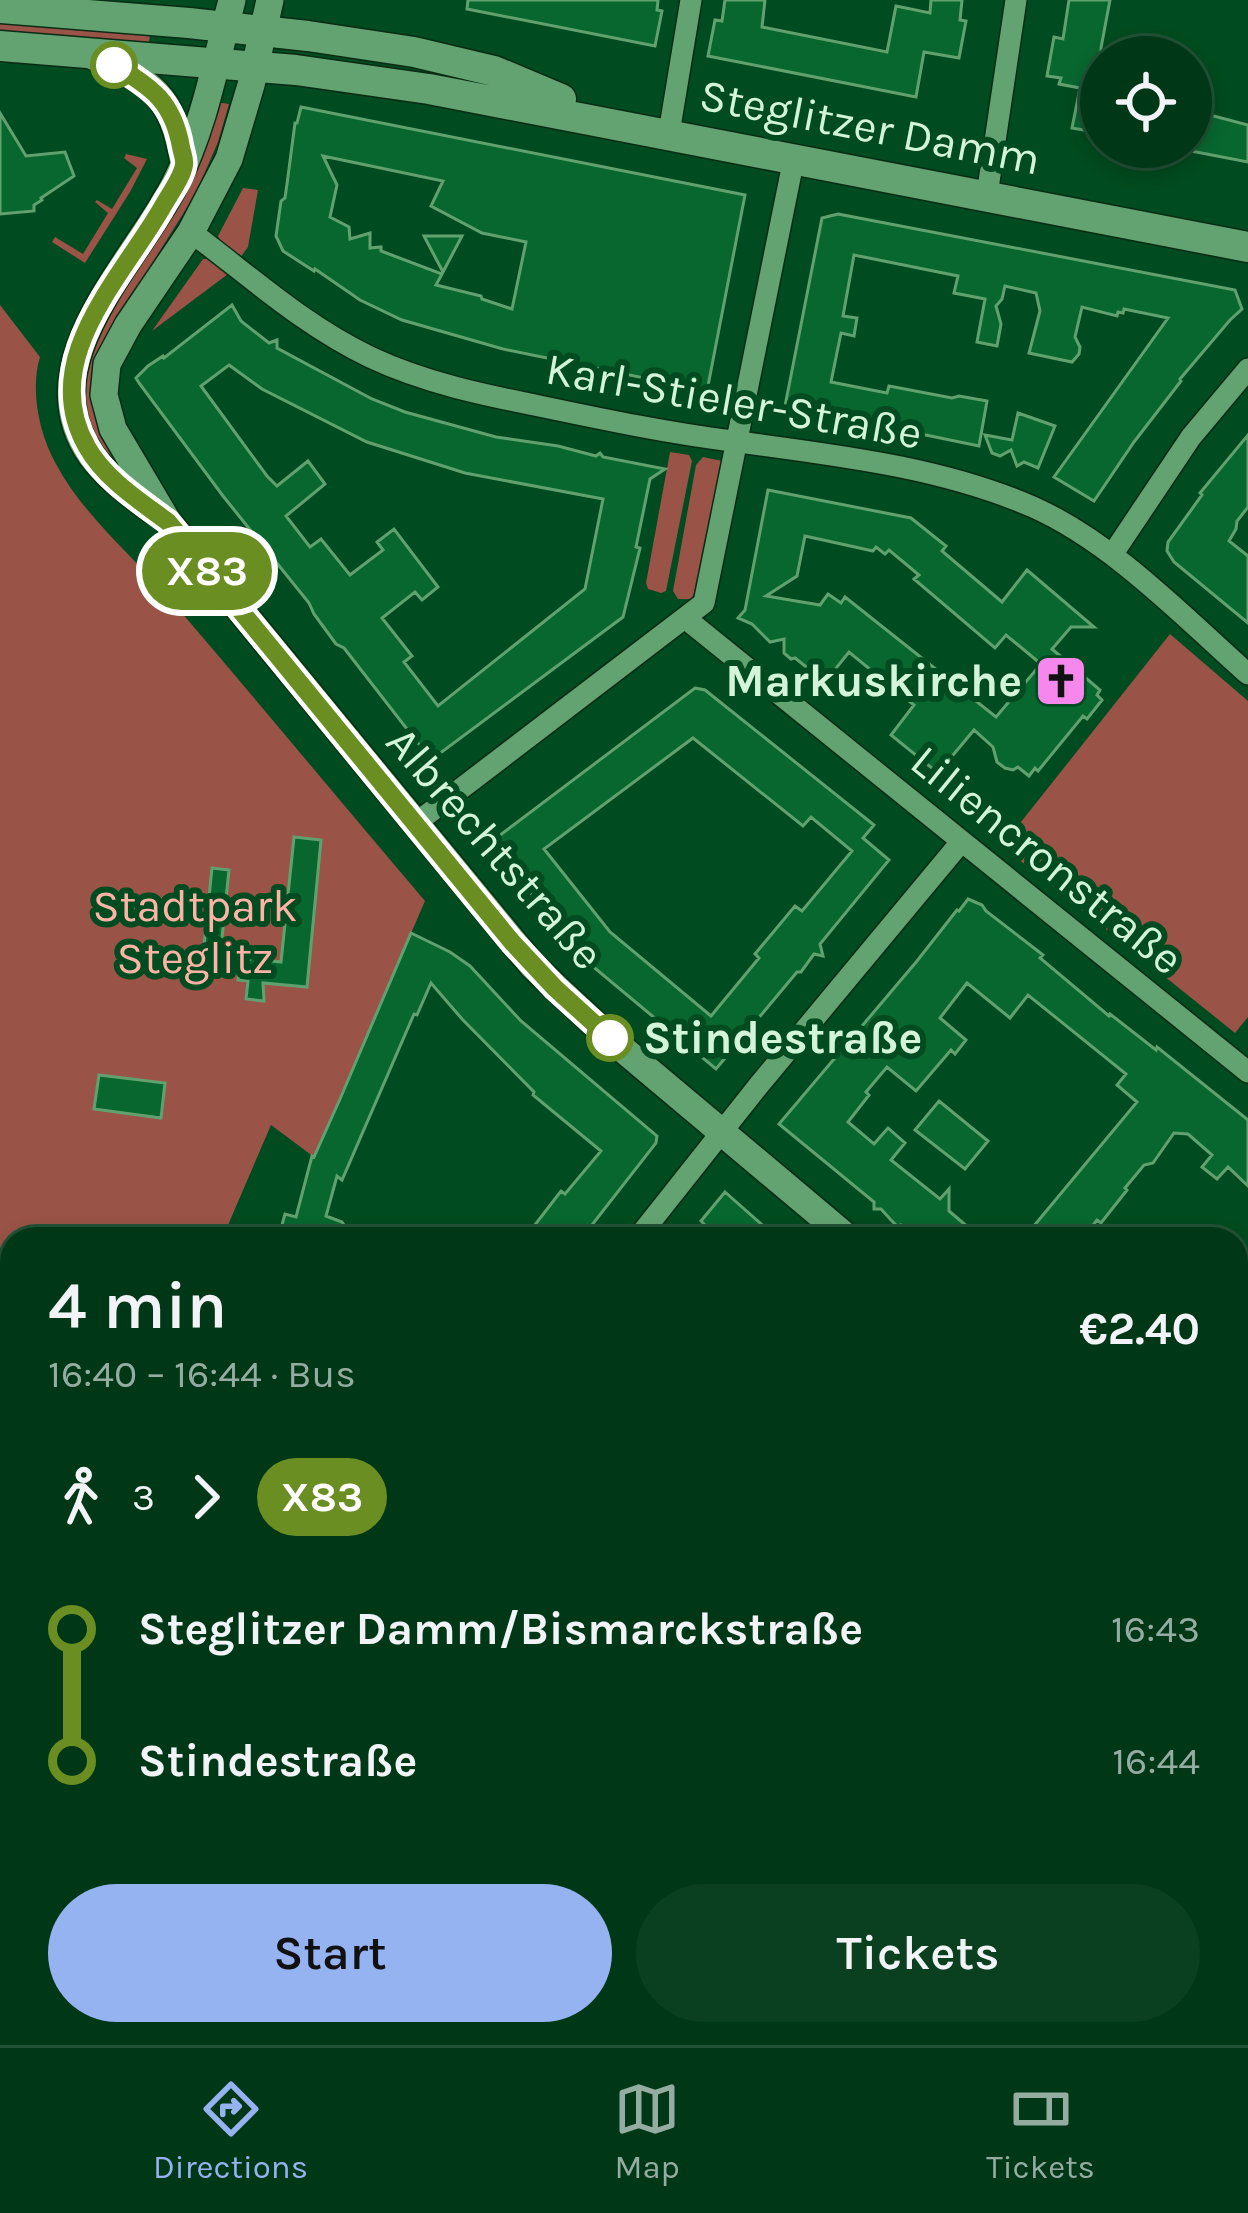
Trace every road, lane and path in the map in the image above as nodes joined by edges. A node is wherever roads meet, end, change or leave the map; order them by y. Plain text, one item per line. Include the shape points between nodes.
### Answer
1 (270, 0) edge
2 (691, 0) edge
3 (1016, 0) edge
4 (0, 8) edge
5 (228, 13) edge
6 (263, 31) junction
7 (0, 46) edge
8 (81, 51) junction
9 (215, 63) junction
10 (255, 66) junction
11 (616, 123) junction
12 (669, 134) junction
13 (794, 158) junction
14 (184, 165) junction
15 (987, 195) junction
16 (191, 232) junction
17 (1248, 247) edge
18 (1248, 369) edge
19 (738, 442) junction
20 (168, 522) junction
21 (1112, 555) junction
22 (685, 618) junction
23 (1248, 674) edge
24 (416, 823) junction
25 (961, 842) junction
26 (1245, 1063) edge
27 (722, 1132) junction
28 (647, 1227) edge
29 (835, 1227) edge

1 - 6 street
2 - 12 street
3 - 15 street
4 - 5 main road, Steglitzer Damm
5 - 6 main road, Steglitzer Damm
5 - 9 street
6 - 10 street
6 - 11 main road, Steglitzer Damm via 445,58
7 - 8 main road, Steglitzer Damm
8 - 9 main road, Steglitzer Damm
8 - 14 street via 155,92 173,117
9 - 10 main road, Steglitzer Damm
9 - 14 street
10 - 11 main road, Steglitzer Damm
10 - 16 street via 229,158
11 - 12 main road, Steglitzer Damm
12 - 13 main road, Steglitzer Damm
13 - 15 main road, Steglitzer Damm
13 - 19 street
14 - 20 street via 91,319 73,364 84,443 108,474
15 - 17 main road, Steglitzer Damm
16 - 19 street, Karl-Stieler-Straße via 300,317 417,376
16 - 20 street via 120,339 105,378 113,429
18 - 21 street
19 - 21 street, Karl-Stieler-Straße via 979,487 1063,522
19 - 22 street via 704,603
20 - 24 street, Albrechtstraße
21 - 23 street, Karl-Stieler-Straße
22 - 24 street
22 - 25 street, Liliencronstraße
24 - 27 street, Albrechtstraße via 533,966
25 - 26 street, Liliencronstraße
25 - 27 street
27 - 28 street
27 - 29 street, Albrechtstraße

